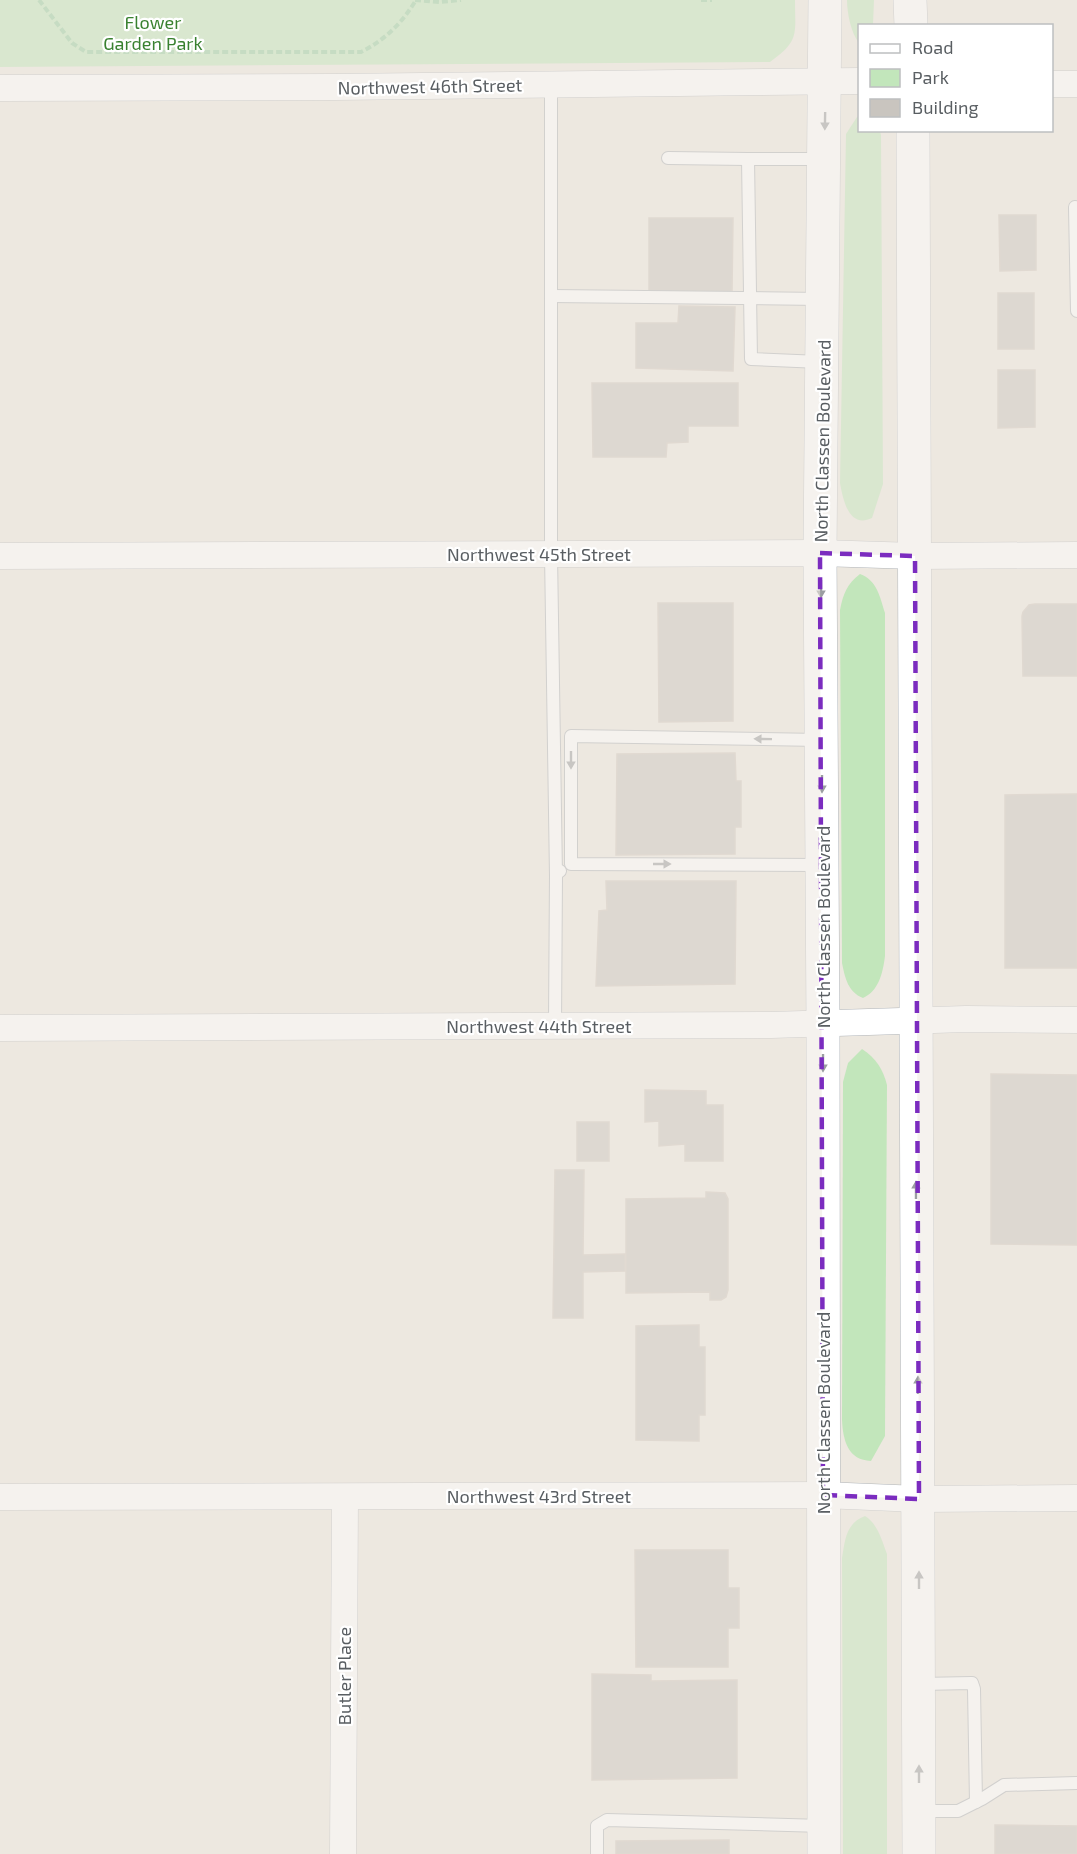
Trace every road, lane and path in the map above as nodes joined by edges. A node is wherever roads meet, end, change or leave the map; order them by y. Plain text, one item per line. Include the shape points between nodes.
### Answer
1 (39, 0) edge
2 (416, 0) edge
3 (460, 0) edge
4 (701, 0) edge
5 (712, 0) edge
6 (825, 0) edge
7 (910, 0) edge
8 (911, 24) edge
9 (825, 81) junction
10 (858, 81) edge
11 (551, 84) junction
12 (1053, 84) edge
13 (1077, 84) edge
14 (0, 88) edge
15 (913, 132) edge
16 (668, 158) dead end
17 (748, 159) junction
18 (824, 159) junction
19 (1075, 207) dead end
20 (551, 296) junction
21 (751, 298) junction
22 (823, 299) junction
23 (1077, 311) edge
24 (822, 363) junction
25 (820, 553) junction
26 (551, 554) junction
27 (1077, 555) edge
28 (0, 556) edge
29 (915, 556) junction
30 (821, 740) junction
31 (571, 864) junction
32 (822, 865) junction
33 (556, 876) junction
34 (1077, 1020) edge
35 (915, 1021) junction
36 (823, 1024) junction
37 (555, 1026) junction
38 (0, 1028) edge
39 (823, 1494) junction
40 (0, 1497) edge
41 (345, 1497) junction
42 (1077, 1498) edge
43 (919, 1499) junction
44 (919, 1684) junction
45 (1077, 1783) edge
46 (976, 1802) junction
47 (919, 1811) junction
48 (824, 1840) edge
49 (343, 1854) edge
50 (597, 1854) edge
51 (919, 1854) edge

1 - 2 path via 72,43 86,52 362,52 394,30
2 - 3 path
4 - 5 path
6 - 9 main road, North Classen Boulevard
7 - 8 main road
9 - 10 street, Northwest 46th Street
9 - 11 street, Northwest 46th Street
9 -> 18 main road, North Classen Boulevard
11 - 14 street, Northwest 46th Street
11 - 20 lane
12 - 13 street
15 - 29 main road
16 - 17 lane
17 - 18 lane
17 - 21 lane
18 - 22 main road, North Classen Boulevard
19 - 23 lane
20 - 21 lane
20 - 26 lane
21 - 22 lane
21 - 24 lane via 751,359
22 - 24 main road, North Classen Boulevard
24 - 25 main road, North Classen Boulevard
25 - 26 street, Northwest 45th Street
25 - 29 street, Northwest 45th Street
25 -> 30 main road, North Classen Boulevard
26 - 28 street, Northwest 45th Street
26 - 33 lane
27 - 29 street, Northwest 45th Street
29 - 35 main road
30 -> 31 lane via 571,736
30 -> 32 main road, North Classen Boulevard
31 -> 32 lane
31 - 33 lane
32 - 36 main road, North Classen Boulevard
33 - 37 lane
34 - 35 street, Northwest 44th Street
35 - 36 street, Northwest 44th Street
43 -> 35 main road
36 - 37 street, Northwest 44th Street
36 -> 39 main road, North Classen Boulevard
37 - 38 street, Northwest 44th Street
39 - 41 street, Northwest 43rd Street
39 - 43 street, Northwest 43rd Street
39 - 48 main road, North Classen Boulevard
40 - 41 street, Northwest 43rd Street
41 - 49 street, Butler Place
42 - 43 street, Northwest 43rd Street
44 -> 43 main road
44 - 46 lane via 972,1683
47 -> 44 main road
45 - 46 lane via 1004,1785
46 - 47 lane via 958,1810
47 - 51 main road
48 - 50 lane via 607,1820 597,1826

